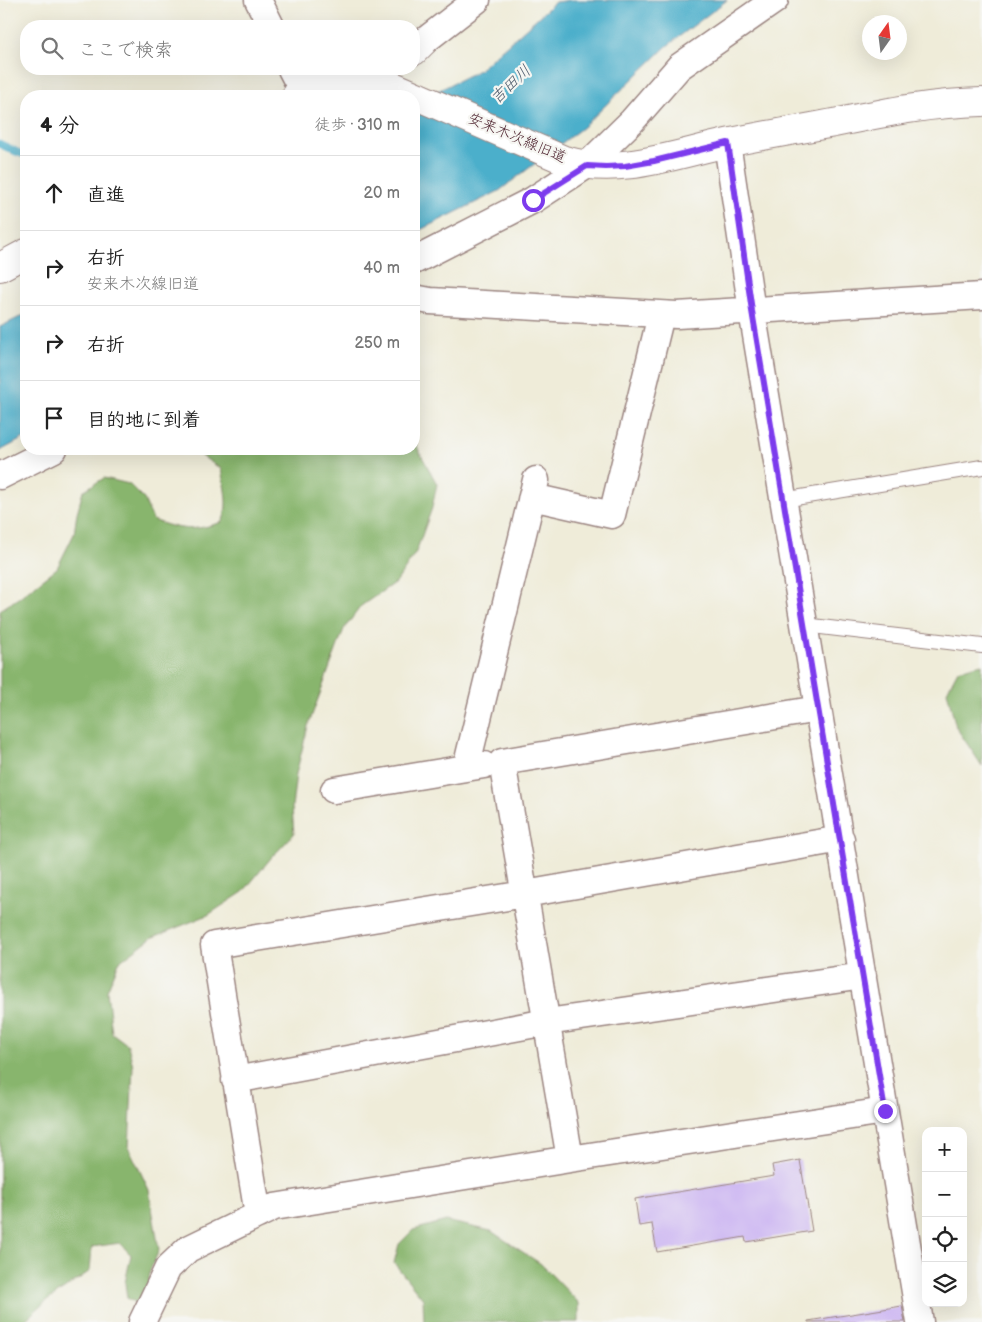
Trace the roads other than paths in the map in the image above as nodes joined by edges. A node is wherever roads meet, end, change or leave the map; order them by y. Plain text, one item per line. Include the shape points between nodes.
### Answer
1 (258, 0) edge
2 (477, 0) edge
3 (775, 0) edge
4 (268, 20) edge
5 (420, 44) edge
6 (390, 78) edge
7 (297, 86) edge
8 (416, 90) edge
9 (420, 92) edge
10 (982, 102) edge
11 (728, 143) junction
12 (575, 163) junction
13 (20, 256) edge
14 (420, 258) edge
15 (0, 267) edge
16 (982, 296) edge
17 (420, 299) edge
18 (752, 311) junction
19 (661, 315) junction
20 (42, 455) edge
21 (982, 467) edge
22 (0, 476) edge
23 (783, 500) junction
24 (804, 625) junction
25 (982, 646) edge
26 (818, 709) junction
27 (502, 762) junction
28 (466, 768) junction
29 (334, 790) dead end
30 (841, 839) junction
31 (525, 894) junction
32 (863, 976) junction
33 (547, 1022) junction
34 (235, 1080) junction
35 (885, 1111) junction
36 (570, 1158) junction
37 (258, 1215) junction
38 (142, 1322) edge
39 (920, 1322) edge

1 - 4 street
2 - 5 street
3 - 12 street via 679,67 632,121
6 - 7 street, 安来木次線旧道
6 - 8 street, 安来木次線旧道
9 - 12 street, 安来木次線旧道
10 - 11 street, 安来木次線旧道 via 902,109
11 - 12 street, 安来木次線旧道 via 625,166
11 - 18 street
12 - 14 street via 533,200
13 - 15 street
16 - 18 street
17 - 19 street
18 - 19 street
18 - 23 street
19 - 28 street via 612,515 541,499 534,490
20 - 22 street
21 - 23 lane
23 - 24 street
24 - 25 lane
24 - 26 street
26 - 27 street
26 - 30 street
27 - 28 street
27 - 31 street
28 - 29 street
30 - 31 street
30 - 32 street
31 - 33 street
31 - 34 street via 214,945
32 - 33 street
32 - 35 street
33 - 34 street
33 - 36 street
34 - 37 street
35 - 36 street
35 - 39 street
36 - 37 street via 274,1207
37 - 38 street via 188,1249 168,1268

